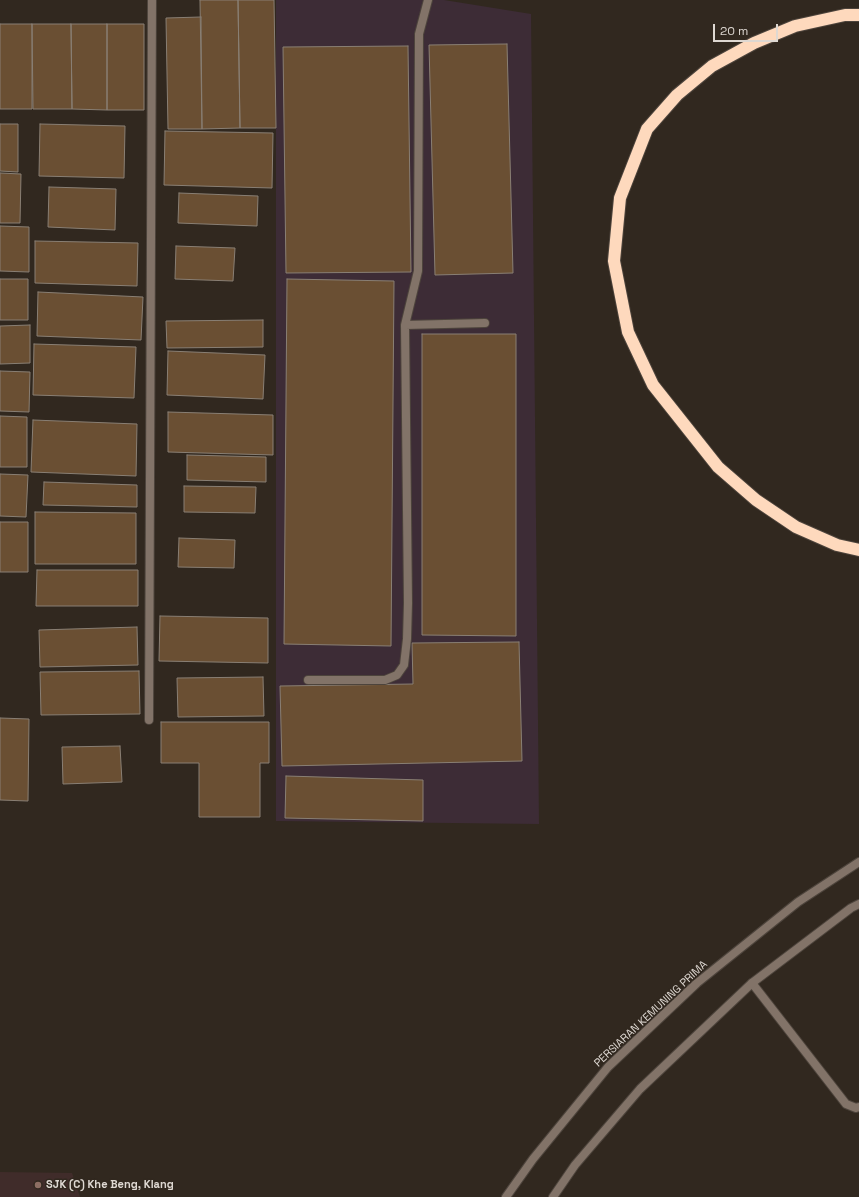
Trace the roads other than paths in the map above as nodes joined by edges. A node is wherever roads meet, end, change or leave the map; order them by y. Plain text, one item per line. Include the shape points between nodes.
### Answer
1 (152, 0) edge
2 (428, 0) edge
3 (859, 15) edge
4 (485, 323) dead end
5 (405, 324) junction
6 (859, 550) edge
7 (308, 680) dead end
8 (149, 720) dead end
9 (859, 862) edge
10 (859, 904) edge
11 (752, 983) junction
12 (859, 1107) edge
13 (506, 1197) edge
14 (553, 1197) edge

1 - 8 street
2 - 5 street via 419,34 418,271
3 - 6 highway via 845,15 795,26 754,43 712,66 677,95 647,130 620,198 614,261 628,332 653,385 718,467 756,500 796,527 837,545
4 - 5 street
5 - 7 street via 408,603 404,666 397,675 385,680
9 - 13 street, PERSIARAN KEMUNING PRIMA via 798,902 691,988 608,1067 533,1159
10 - 11 street
11 - 12 street via 846,1104
11 - 14 street via 640,1089 575,1165

